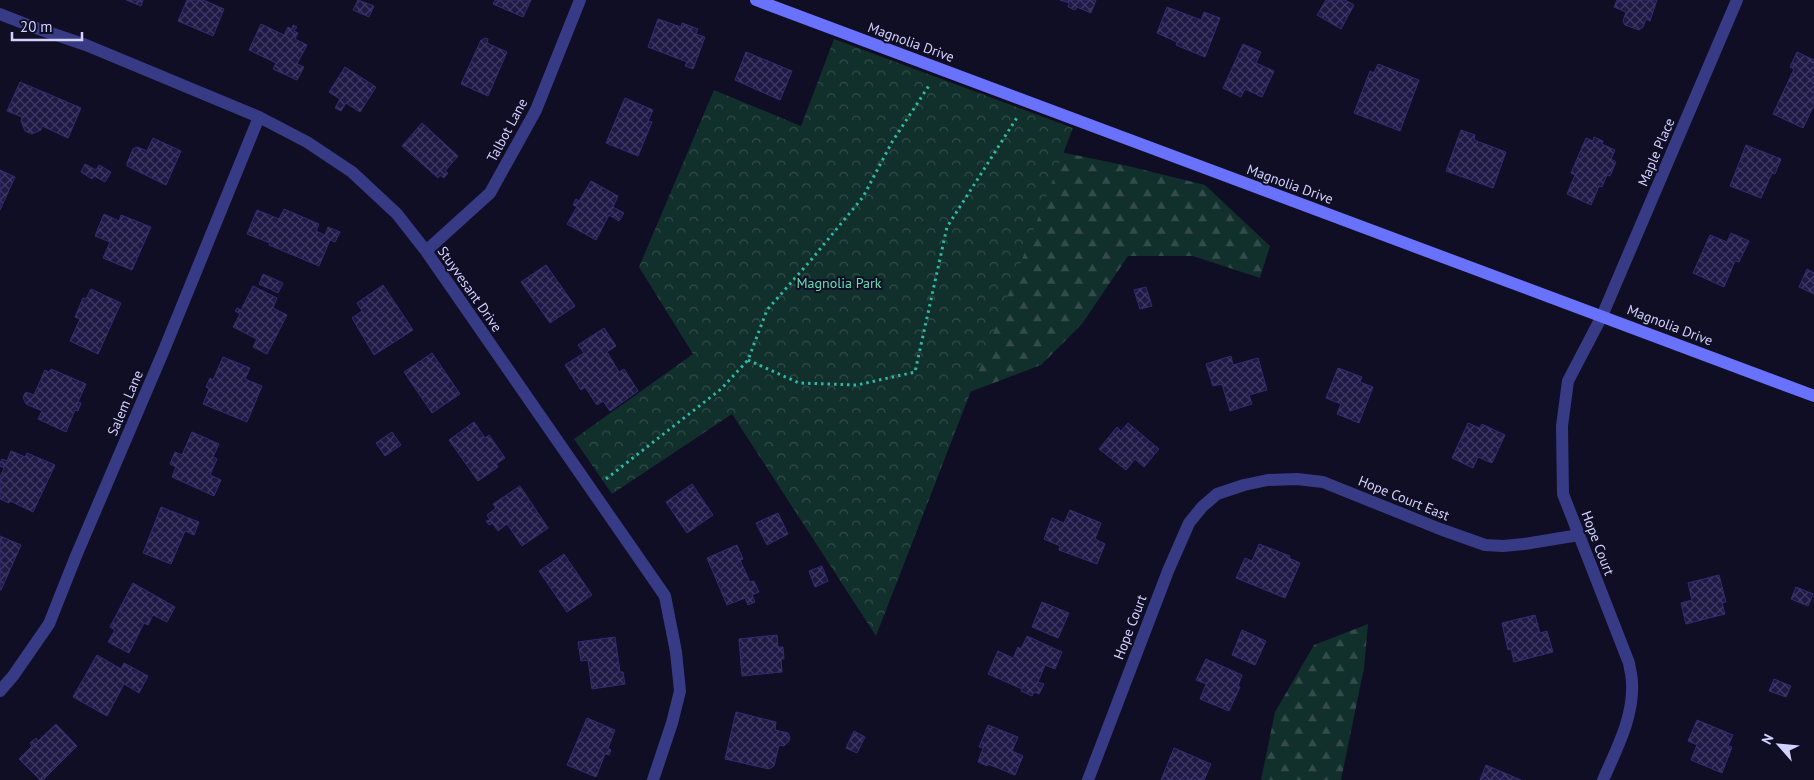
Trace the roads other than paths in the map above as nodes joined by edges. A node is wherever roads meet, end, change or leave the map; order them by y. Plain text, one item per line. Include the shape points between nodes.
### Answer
1 (580, 0) edge
2 (759, 0) edge
3 (1737, 0) edge
4 (0, 14) edge
5 (259, 117) junction
6 (426, 251) junction
7 (1602, 316) junction
8 (1814, 396) edge
9 (1217, 494) joint
10 (1579, 535) junction
11 (0, 691) edge
12 (653, 780) edge
13 (1088, 780) edge
14 (1603, 780) edge

1 - 6 street, Talbot Lane via 536,110 490,193
2 - 7 street, Magnolia Drive
3 - 7 street, Maple Place
4 - 5 street, Stuyvesant Drive via 86,44
5 - 6 street, Stuyvesant Drive via 307,142 352,172 397,214
5 - 11 street, Salem Lane via 49,624
6 - 12 street, Stuyvesant Drive via 665,596 680,691
7 - 8 street, Magnolia Drive
7 - 10 street, Hope Court via 1568,381 1562,426 1563,494
9 - 10 street, Hope Court East via 1268,480 1297,479 1323,482 1485,545 1524,544
9 - 13 street, Hope Court via 1189,523
10 - 14 street, Hope Court via 1628,663 1632,683 1630,710

